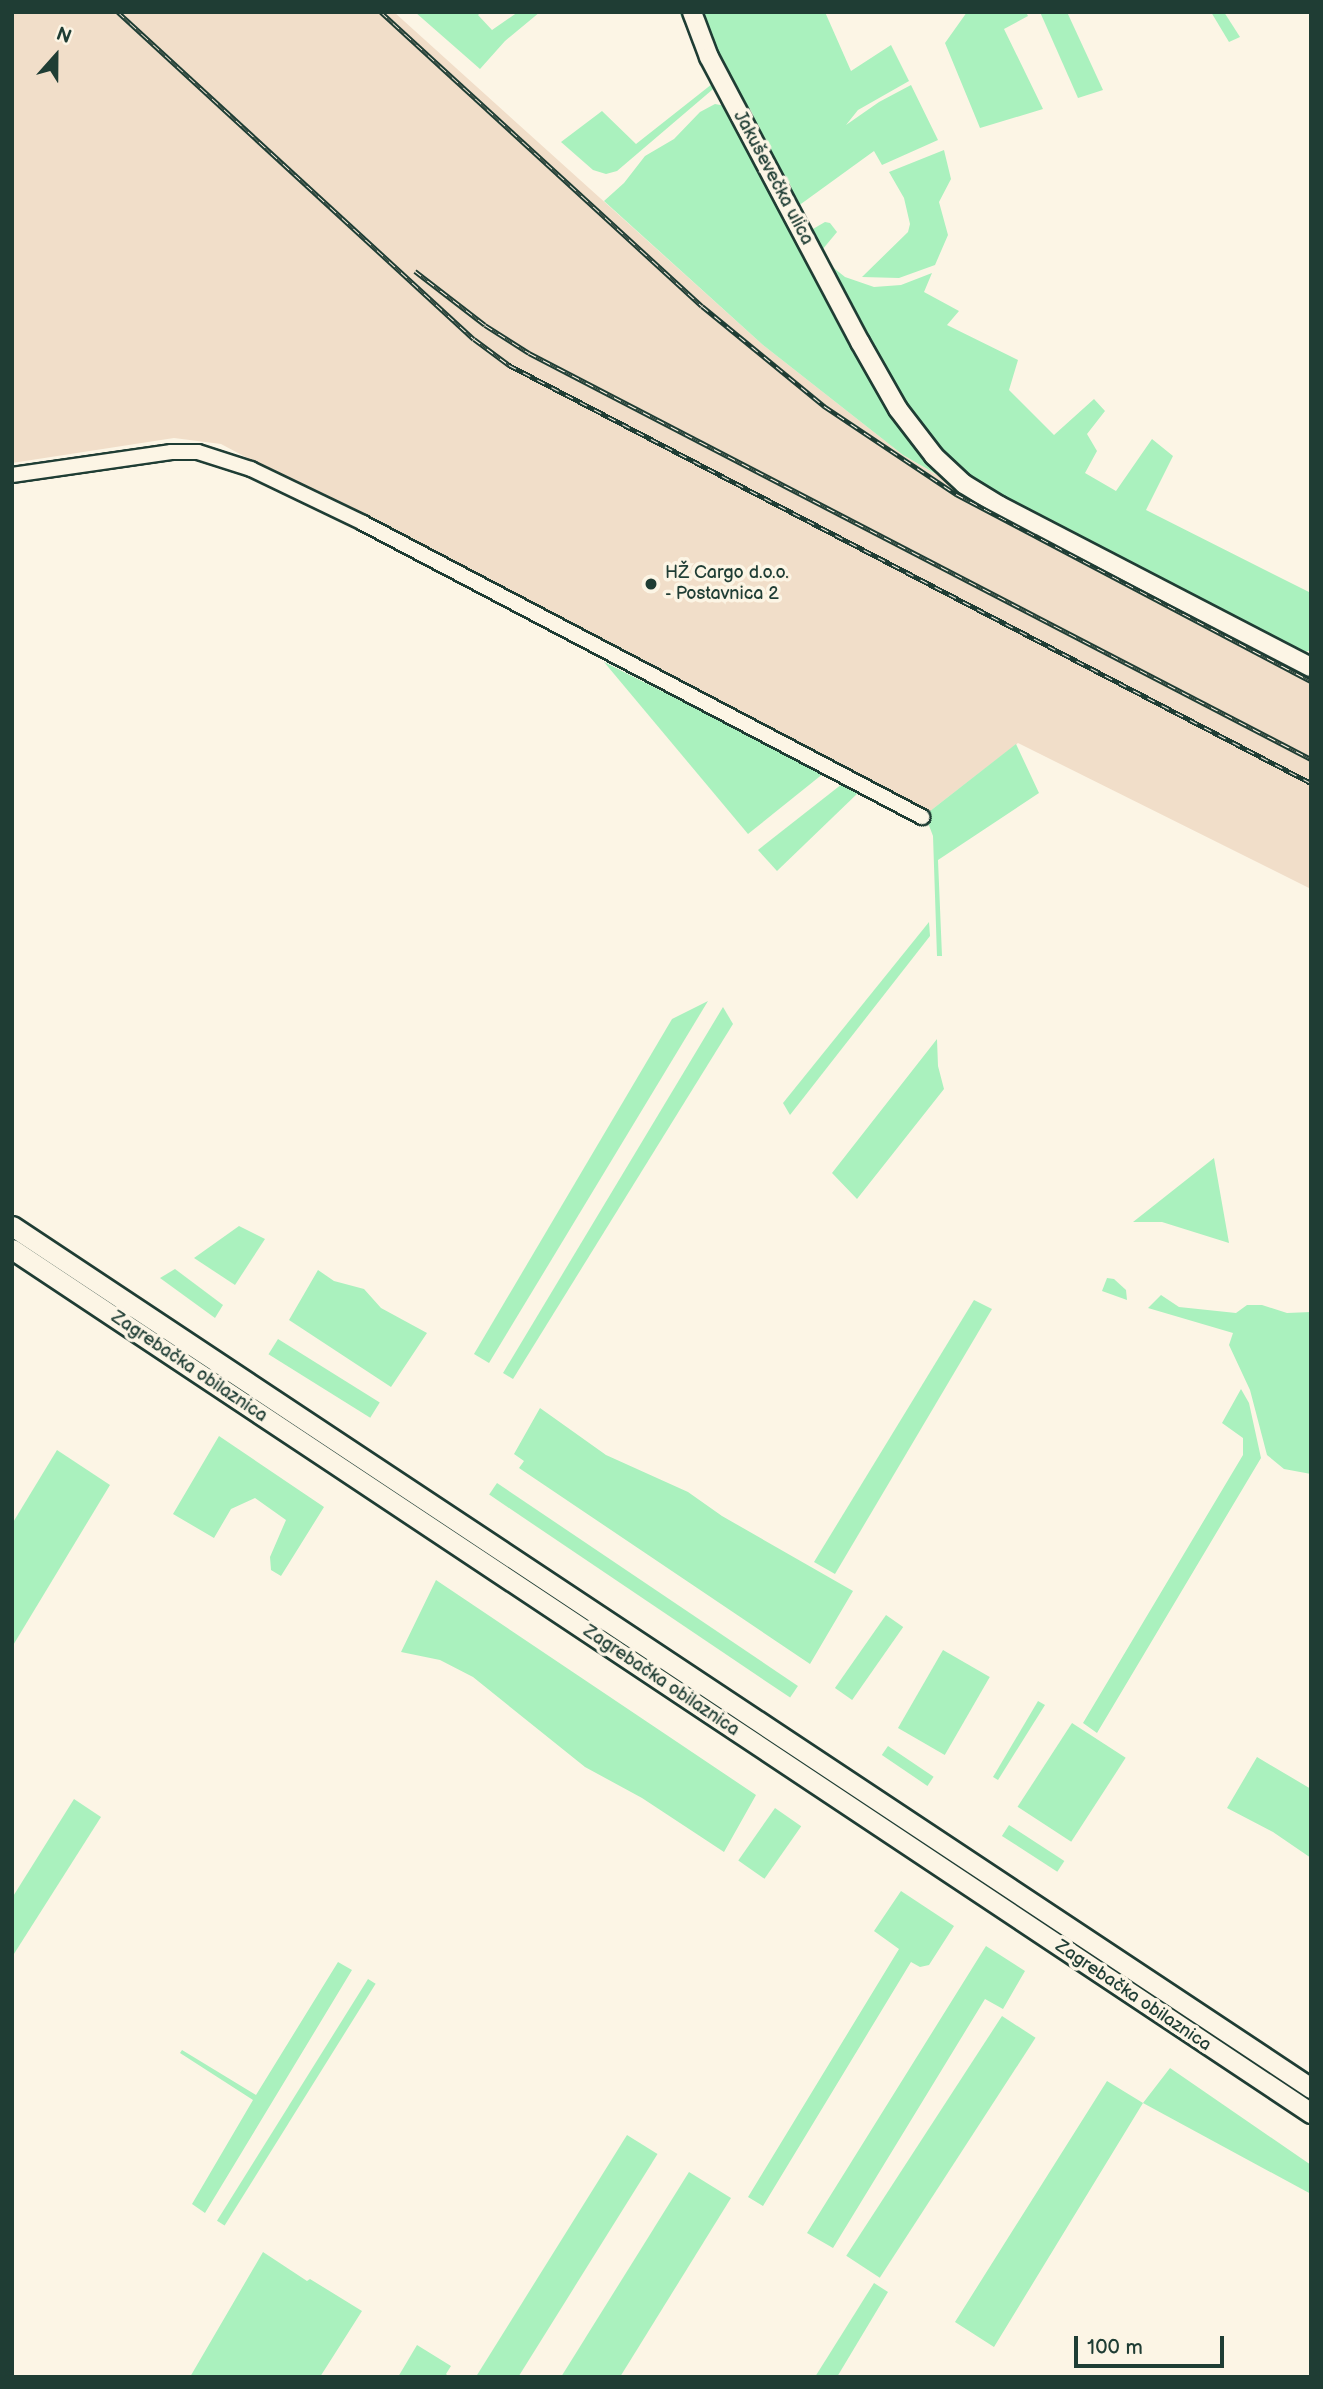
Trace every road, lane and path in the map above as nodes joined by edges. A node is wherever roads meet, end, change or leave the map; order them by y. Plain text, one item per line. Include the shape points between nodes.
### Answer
1 (692, 12) edge
2 (12, 475) edge
3 (1311, 667) edge
4 (922, 817) dead end
5 (12, 1226) edge
6 (12, 1249) edge
7 (1311, 2088) edge
8 (1311, 2113) edge

1 - 3 main road, Jakuševečka ulica via 709,57 912,431 964,484 1038,527
2 - 4 street via 171,452 198,453 251,469 363,523
5 - 7 highway, Zagrebačka obilaznica
6 - 8 highway, Zagrebačka obilaznica

